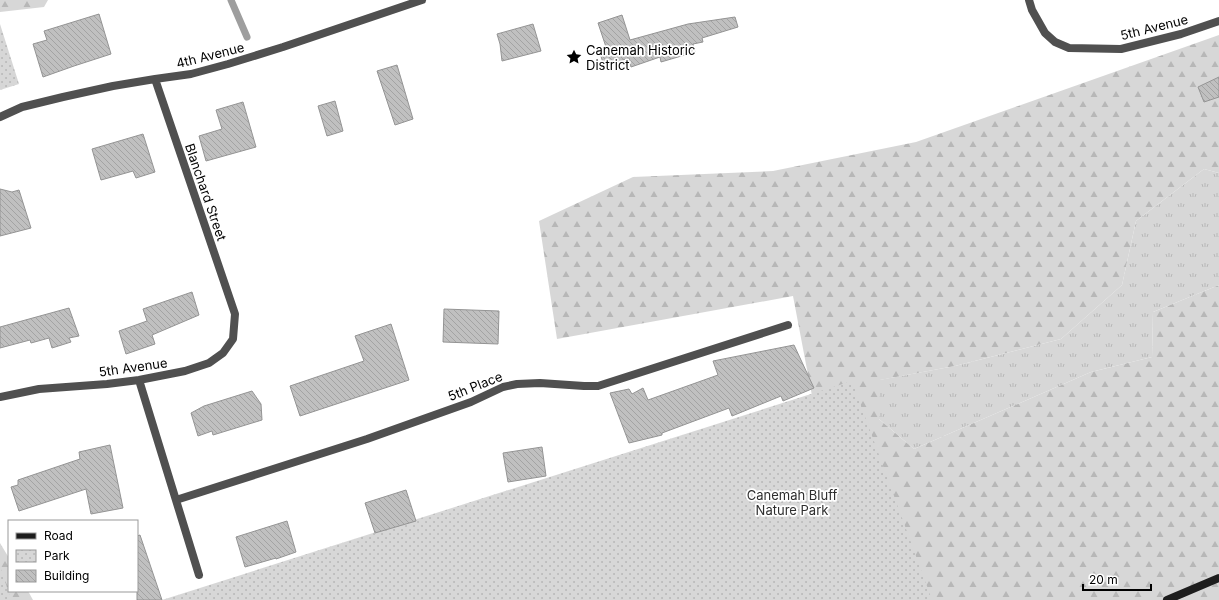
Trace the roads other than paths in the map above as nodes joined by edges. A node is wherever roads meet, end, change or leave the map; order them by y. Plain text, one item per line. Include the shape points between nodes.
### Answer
1 (422, 0) edge
2 (1029, 0) edge
3 (1219, 21) edge
4 (155, 79) junction
5 (0, 117) edge
6 (235, 314) joint
7 (788, 325) dead end
8 (139, 380) junction
9 (0, 397) edge
10 (176, 500) junction
11 (199, 575) dead end
12 (1219, 578) edge
13 (1167, 600) edge

1 - 4 street, 4th Avenue via 235,62 191,74
2 - 3 street, 5th Avenue via 1045,33 1055,42 1069,48 1121,49 1181,34
4 - 5 street, 4th Avenue via 35,104
4 - 6 street, Blanchard Street
6 - 8 street, 5th Avenue via 233,339 223,353 209,363 185,371
7 - 10 street, 5th Place via 598,386 540,383 503,387 471,402 366,439
8 - 9 street, 5th Avenue via 39,389
8 - 10 street
10 - 11 street
12 - 13 main road

